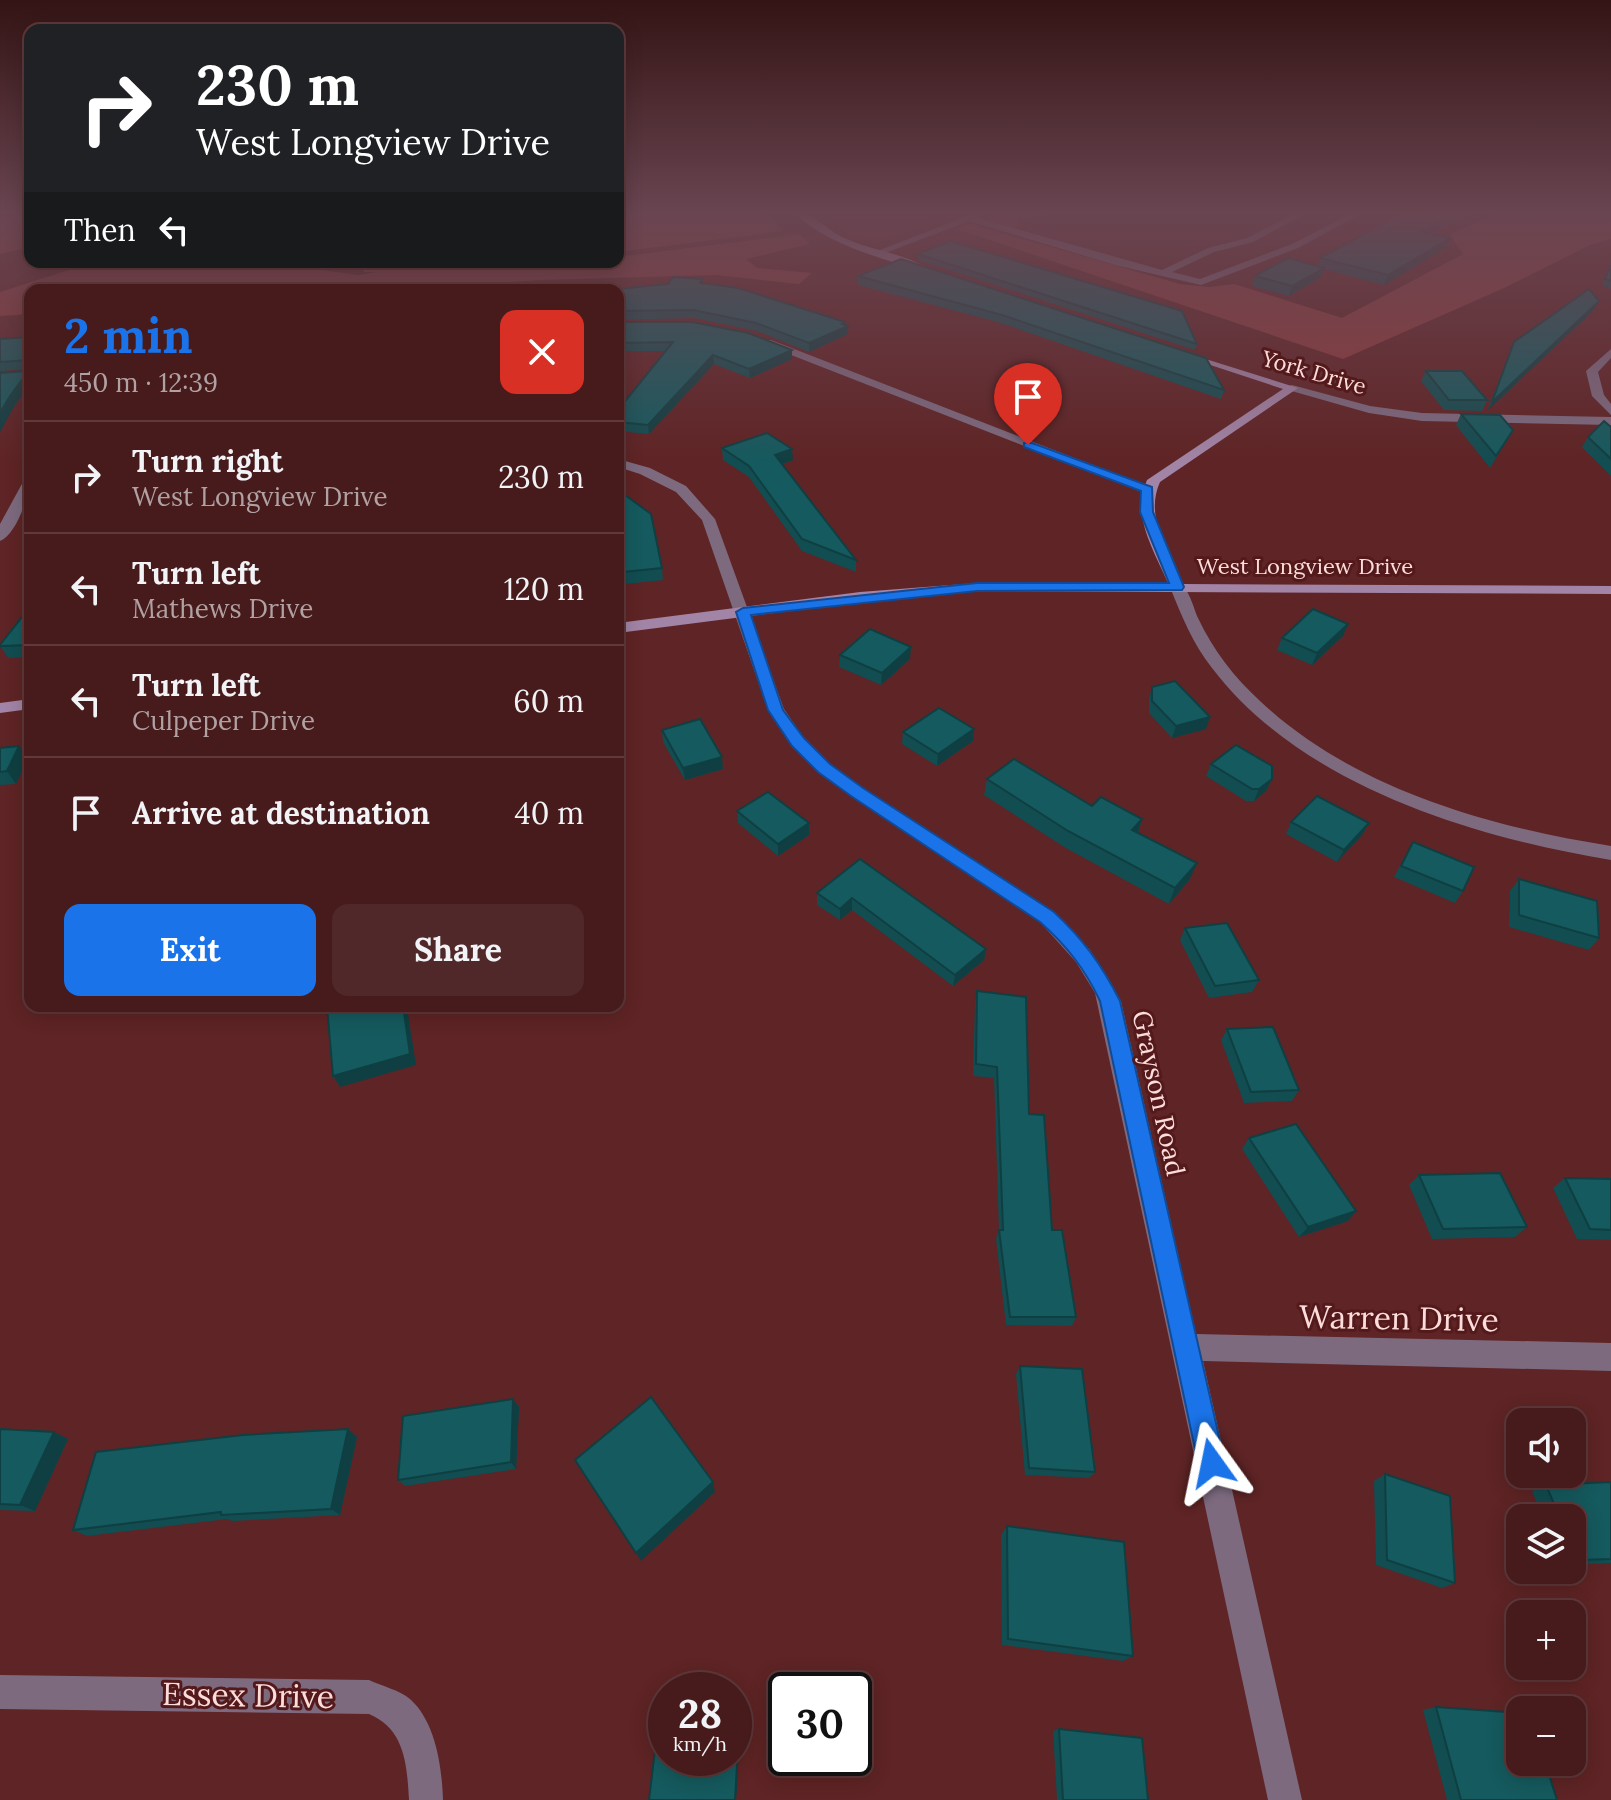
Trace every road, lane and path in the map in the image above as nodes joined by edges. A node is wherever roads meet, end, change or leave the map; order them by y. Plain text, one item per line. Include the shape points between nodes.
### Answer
1 (752, 336) edge
2 (1165, 347) edge
3 (1611, 352) edge
4 (1292, 388) junction
5 (1611, 411) edge
6 (1611, 421) edge
7 (624, 465) edge
8 (1147, 489) junction
9 (23, 506) edge
10 (0, 509) edge
11 (0, 537) edge
12 (1177, 587) junction
13 (1611, 590) edge
14 (743, 612) junction
15 (624, 627) edge
16 (24, 705) edge
17 (0, 708) edge
18 (1611, 853) edge
19 (1186, 1347) junction
20 (1611, 1357) edge
21 (0, 1692) edge
22 (426, 1800) edge
23 (1285, 1800) edge

1 - 8 street
2 - 4 street, York Drive
3 - 5 street via 1592,371 1598,396
4 - 6 street, York Drive via 1369,409 1436,418
4 - 8 street
7 - 14 street, Grayson Road via 666,480 694,501 708,519
8 - 12 street via 1147,512
9 - 10 street
9 - 11 street
12 - 13 street, West Longview Drive
12 - 14 street, West Longview Drive via 977,587
12 - 18 street via 1200,638 1230,680 1279,724 1332,759 1454,815 1547,843
14 - 15 street, West Longview Drive
14 - 19 street, Grayson Road via 776,710 798,742 857,792 1047,917 1095,969 1110,1001
16 - 17 street
19 - 20 street, Warren Drive
19 - 23 street, Grayson Road
21 - 22 street, Essex Drive via 369,1697 398,1712 417,1742

